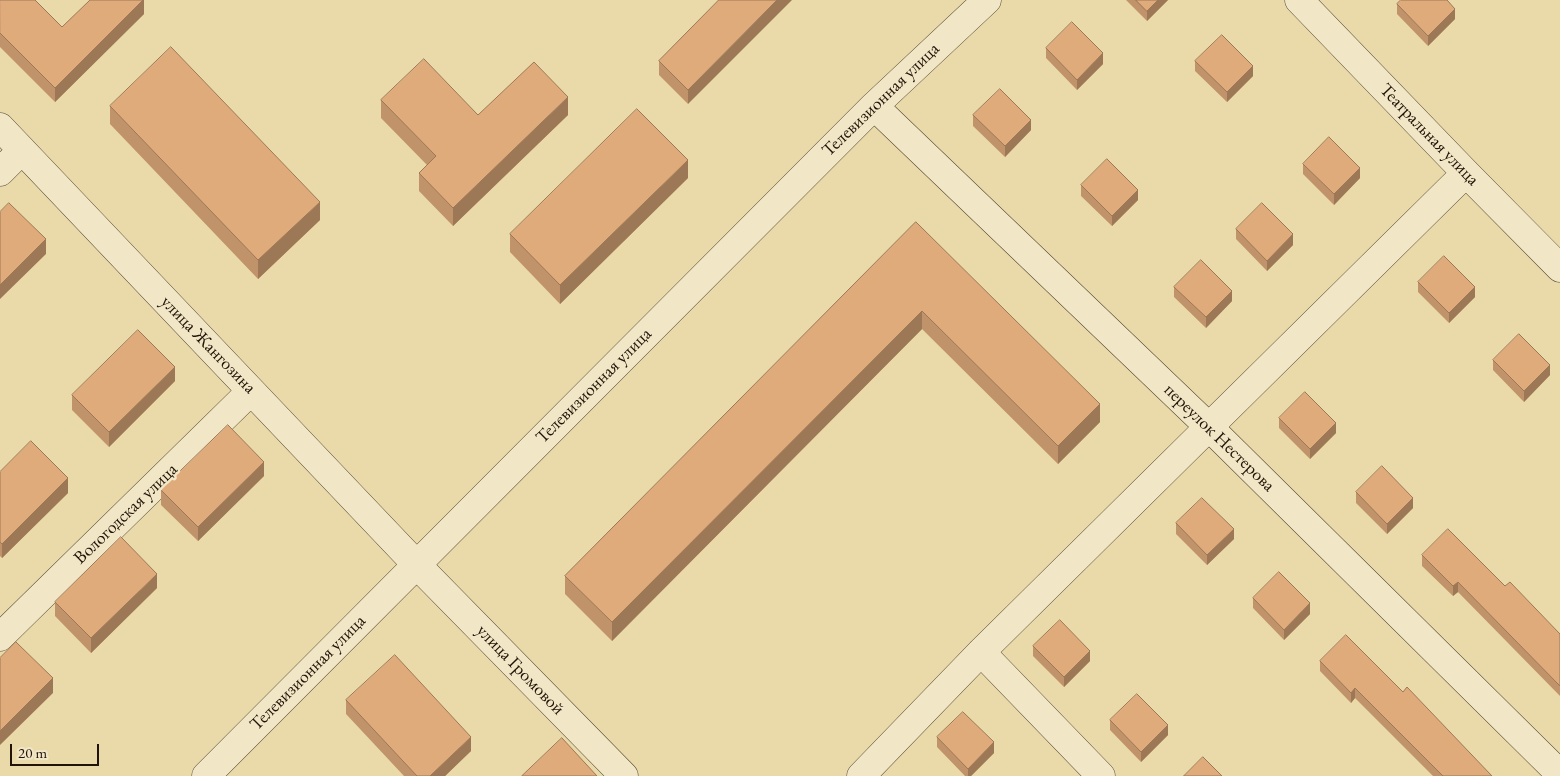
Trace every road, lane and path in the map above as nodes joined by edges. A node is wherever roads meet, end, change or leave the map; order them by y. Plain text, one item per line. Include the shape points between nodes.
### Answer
1 (987, 0) edge
2 (1299, 0) edge
3 (874, 106) junction
4 (0, 127) edge
5 (22, 150) junction
6 (0, 172) edge
7 (1466, 174) junction
8 (1560, 268) edge
9 (251, 391) junction
10 (1208, 426) junction
11 (416, 564) junction
12 (0, 637) edge
13 (981, 652) junction
14 (1560, 774) edge
15 (206, 776) edge
16 (624, 776) edge
17 (861, 776) edge
18 (1101, 776) edge

1 - 3 street, Телевизионная улица
2 - 7 street, Театральная улица
3 - 10 street, переулок Нестерова
3 - 11 street, Телевизионная улица
4 - 5 street, улица Жангозина
5 - 6 street
5 - 9 street, улица Жангозина
7 - 8 street, Театральная улица
7 - 10 street
9 - 11 street, улица Жангозина
9 - 12 street, Вологодская улица
10 - 13 street
10 - 14 street, переулок Нестерова
11 - 15 street, Телевизионная улица
11 - 16 street, улица Громовой
13 - 17 street
13 - 18 street

